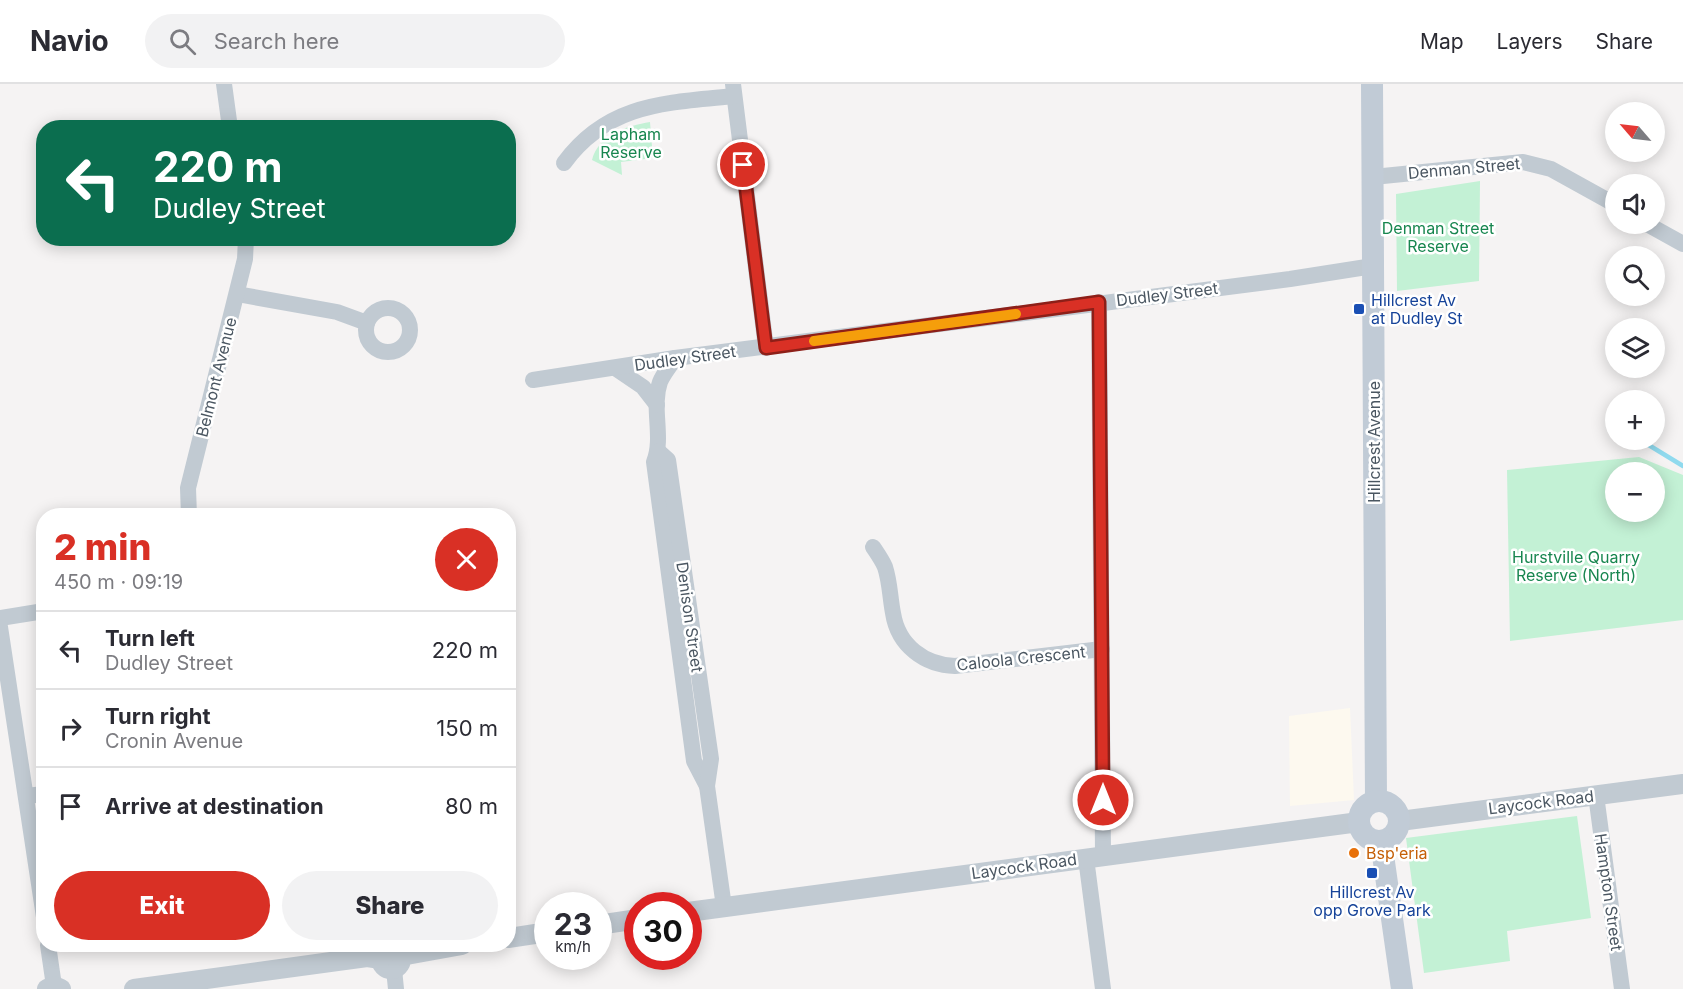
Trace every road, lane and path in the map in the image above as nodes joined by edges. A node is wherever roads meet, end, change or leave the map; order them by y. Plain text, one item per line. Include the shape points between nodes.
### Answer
1 (224, 84) edge
2 (1372, 84) edge
3 (734, 90) edge
4 (229, 120) edge
5 (564, 163) dead end
6 (1373, 177) junction
7 (1605, 199) edge
8 (1665, 234) edge
9 (1683, 244) edge
10 (246, 246) edge
11 (1374, 266) junction
12 (237, 294) junction
13 (1099, 302) junction
14 (367, 323) dead end
15 (766, 348) junction
16 (675, 358) junction
17 (615, 368) junction
18 (533, 380) dead end
19 (657, 405) junction
20 (189, 508) edge
21 (873, 547) dead end
22 (36, 612) edge
23 (0, 618) edge
24 (0, 627) edge
25 (1102, 649) junction
26 (1683, 784) edge
27 (36, 795) edge
28 (1596, 795) junction
29 (26, 796) junction
30 (1376, 801) junction
31 (1400, 821) junction
32 (1359, 822) junction
33 (1381, 841) junction
34 (1095, 856) junction
35 (36, 863) edge
36 (724, 907) junction
37 (702, 910) edge
38 (534, 934) edge
39 (516, 937) edge
40 (49, 952) edge
41 (431, 952) edge
42 (392, 961) junction
43 (54, 988) edge
44 (134, 989) edge
45 (396, 989) edge
46 (1103, 989) edge
47 (1402, 989) edge
48 (1622, 989) edge

1 - 4 street
2 - 6 main road, Hillcrest Avenue
3 - 5 street via 651,105 617,117 583,140
3 - 15 street
6 - 7 street, Denman Street via 1523,162 1551,169
6 - 11 main road, Hillcrest Avenue
8 - 9 street
10 - 12 street, Belmont Avenue
11 - 13 street, Dudley Street
11 - 30 main road, Hillcrest Avenue
12 - 14 street via 337,312
12 - 20 street, Belmont Avenue via 188,488
13 - 15 street, Dudley Street
13 - 25 street
15 - 16 street, Dudley Street
16 - 17 street, Dudley Street
16 - 19 street, Denison Street via 660,381
17 - 18 street, Dudley Street
17 - 19 street via 643,387
19 - 36 street, Denison Street via 658,451 654,462 694,761 707,786
21 - 25 street, Caloola Crescent via 886,571 898,628 908,646 934,664 956,666
22 - 23 street
24 - 29 street
25 - 34 street
26 - 28 street, Laycock Road
27 - 29 street
28 - 31 street, Laycock Road
28 - 48 street, Hampton Street
29 - 35 street
30 - 31 main road via 1393,805
30 - 32 main road via 1363,808
31 - 33 main road via 1392,836
32 - 33 main road via 1364,834
32 - 34 street, Laycock Road
33 - 47 main road
34 - 36 street, Laycock Road
34 - 46 street
36 - 37 street, Laycock Road
38 - 39 street
40 - 43 street
41 - 42 street
42 - 44 street via 367,957
42 - 45 street

